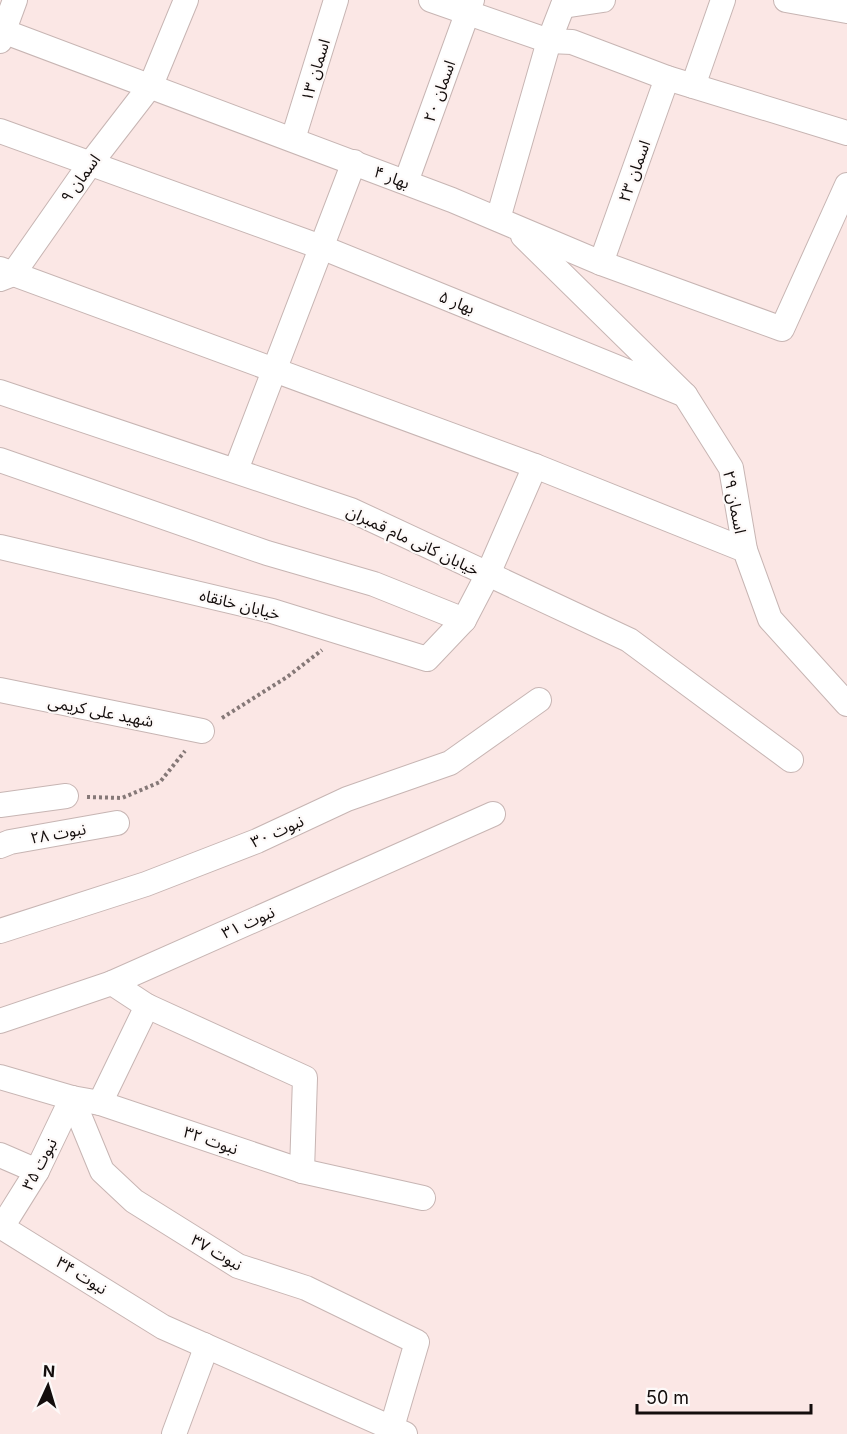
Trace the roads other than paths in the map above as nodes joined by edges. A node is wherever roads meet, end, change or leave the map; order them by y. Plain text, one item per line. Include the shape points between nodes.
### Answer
1 (15, 0) edge
2 (186, 0) edge
3 (336, 0) edge
4 (431, 0) edge
5 (603, 0) edge
6 (723, 0) edge
7 (786, 0) edge
8 (564, 3) edge
9 (470, 6) edge
10 (847, 11) edge
11 (1, 34) edge
12 (549, 41) junction
13 (667, 78) junction
14 (151, 85) junction
15 (693, 86) junction
16 (0, 131) edge
17 (847, 133) edge
18 (293, 139) junction
19 (354, 162) junction
20 (90, 164) junction
21 (406, 182) junction
22 (847, 185) edge
23 (505, 222) junction
24 (321, 247) junction
25 (601, 263) junction
26 (4, 274) edge
27 (273, 369) junction
28 (0, 392) edge
29 (685, 395) junction
30 (0, 460) edge
31 (535, 466) junction
32 (236, 471) junction
33 (0, 547) edge
34 (745, 550) junction
35 (488, 574) junction
36 (464, 620) junction
37 (0, 690) edge
38 (539, 700) dead end
39 (847, 704) edge
40 (202, 731) dead end
41 (791, 760) dead end
42 (0, 789) edge
43 (0, 806) edge
44 (493, 814) dead end
45 (117, 823) dead end
46 (0, 846) edge
47 (0, 931) edge
48 (112, 982) junction
49 (147, 1006) junction
50 (0, 1021) edge
51 (0, 1077) edge
52 (72, 1098) junction
53 (100, 1102) junction
54 (0, 1155) edge
55 (37, 1171) junction
56 (302, 1172) junction
57 (423, 1198) dead end
58 (1, 1227) edge
59 (204, 1345) junction
60 (399, 1431) edge
61 (174, 1434) edge

1 - 11 street
2 - 14 street, اسمان ۹
3 - 18 street, اسمان ۱۳
4 - 9 street
5 - 8 street
6 - 15 street
7 - 10 street
8 - 12 street
9 - 12 street
9 - 21 street, اسمان ۲۰
11 - 14 street, بهار ۴
12 - 13 street via 572,42
12 - 23 street
13 - 15 street
13 - 25 street, اسمان ۲۳
14 - 18 street, بهار ۴
14 - 20 street, اسمان ۹
15 - 17 street
16 - 20 street, بهار ۵
18 - 19 street, بهار ۴
19 - 21 street, بهار ۴
19 - 24 street
20 - 24 street, بهار ۵
20 - 26 street, اسمان ۹
21 - 23 street, بهار ۴
22 - 25 street, بهار ۴ via 782,329
23 - 25 street, بهار ۴
23 - 29 street
24 - 27 street
24 - 29 street, بهار ۵
26 - 27 street
27 - 31 street
27 - 32 street
28 - 32 street, خیابان کانی مام قمبران
29 - 34 street, اسمان ۲۹ via 731,468
30 - 36 street via 267,553 374,584
31 - 34 street
31 - 35 street
32 - 35 street, خیابان کانی مام قمبران via 351,510
33 - 36 street, خیابان خانقاه via 272,611 427,659
34 - 39 street, اسمان ۲۹ via 770,619
35 - 36 street
35 - 41 street, خیابان کانی مام قمبران via 629,640
37 - 40 street, شهید علی کریمی
38 - 47 street, نبوت ۳۰ via 450,763 346,799 257,842 146,884
42 - 43 street via 66,796
44 - 48 street, نبوت ۳۱
45 - 46 street, نبوت ۲۸
48 - 49 street
48 - 50 street, نبوت ۳۱
49 - 53 street
49 - 56 street via 305,1078
51 - 52 street, نبوت ۳۲
52 - 53 street, نبوت ۳۲
52 - 55 street, نبوت ۳۵
52 - 60 street, نبوت ۳۷ via 102,1171 134,1201 238,1266 306,1288 417,1341
53 - 56 street, نبوت ۳۲
54 - 55 street
55 - 58 street, نبوت ۳۵
56 - 57 street, نبوت ۳۲
58 - 59 street, نبوت ۳۴ via 163,1327
59 - 60 street, نبوت ۳۴
59 - 61 street

